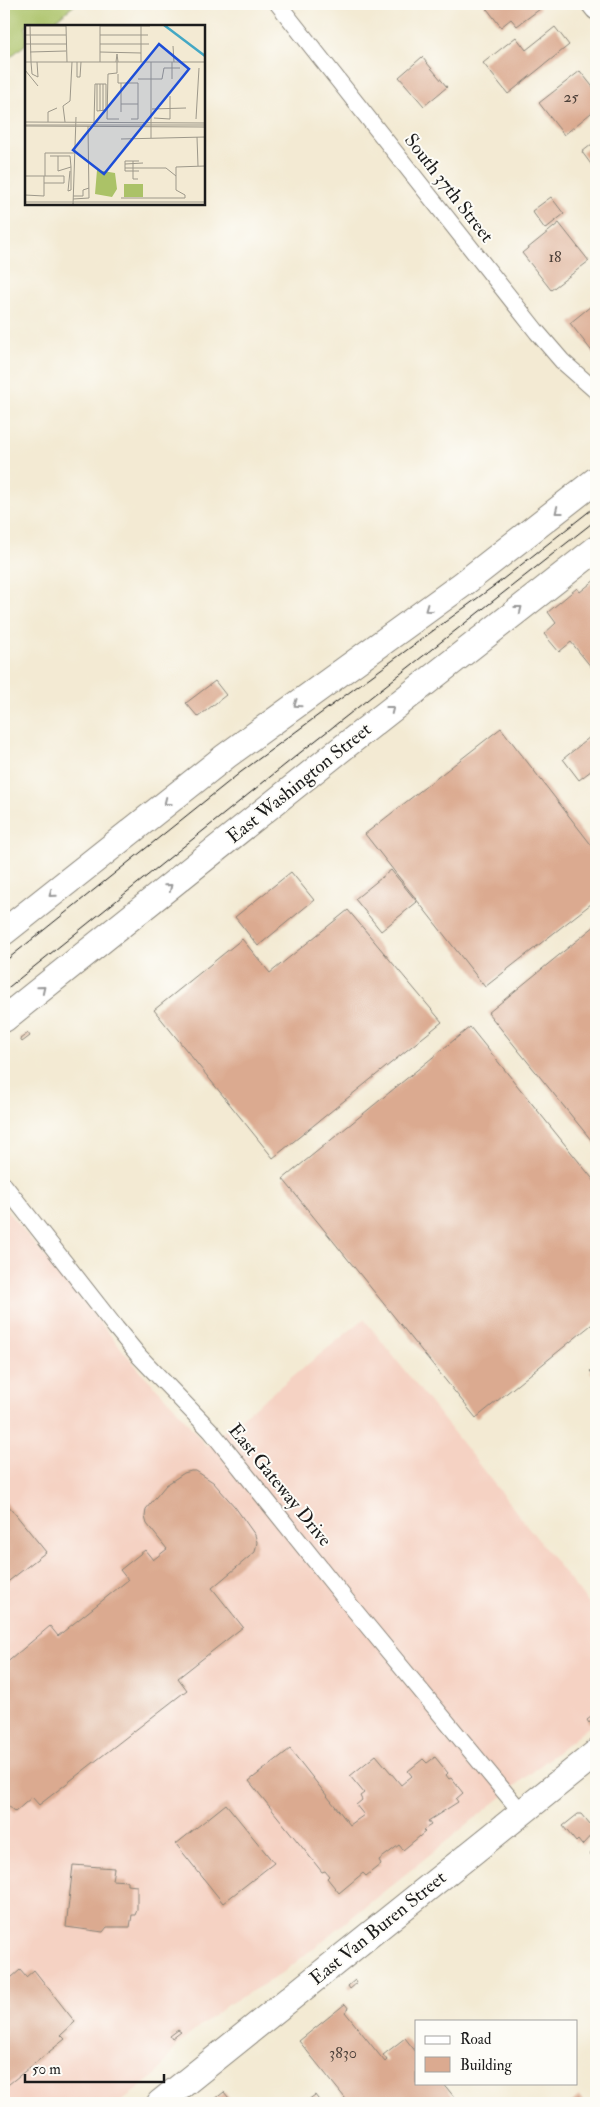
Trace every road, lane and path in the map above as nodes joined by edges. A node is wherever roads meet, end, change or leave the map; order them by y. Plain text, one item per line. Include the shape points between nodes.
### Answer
1 (278, 4) edge
2 (592, 4) edge
3 (596, 9) edge
4 (596, 391) edge
5 (596, 480) edge
6 (596, 548) edge
7 (4, 932) edge
8 (4, 1019) edge
9 (4, 1185) edge
10 (596, 1753) edge
11 (522, 1813) junction
12 (160, 2103) edge

1 - 4 street, South 37th Street via 537,332 562,361
2 - 3 street
5 -> 7 main road via 463,584 226,756
8 -> 6 main road, East Washington Street
9 - 11 street, East Gateway Drive via 139,1356 211,1431
10 - 11 main road, East Van Buren Street
11 - 12 main road, East Van Buren Street

